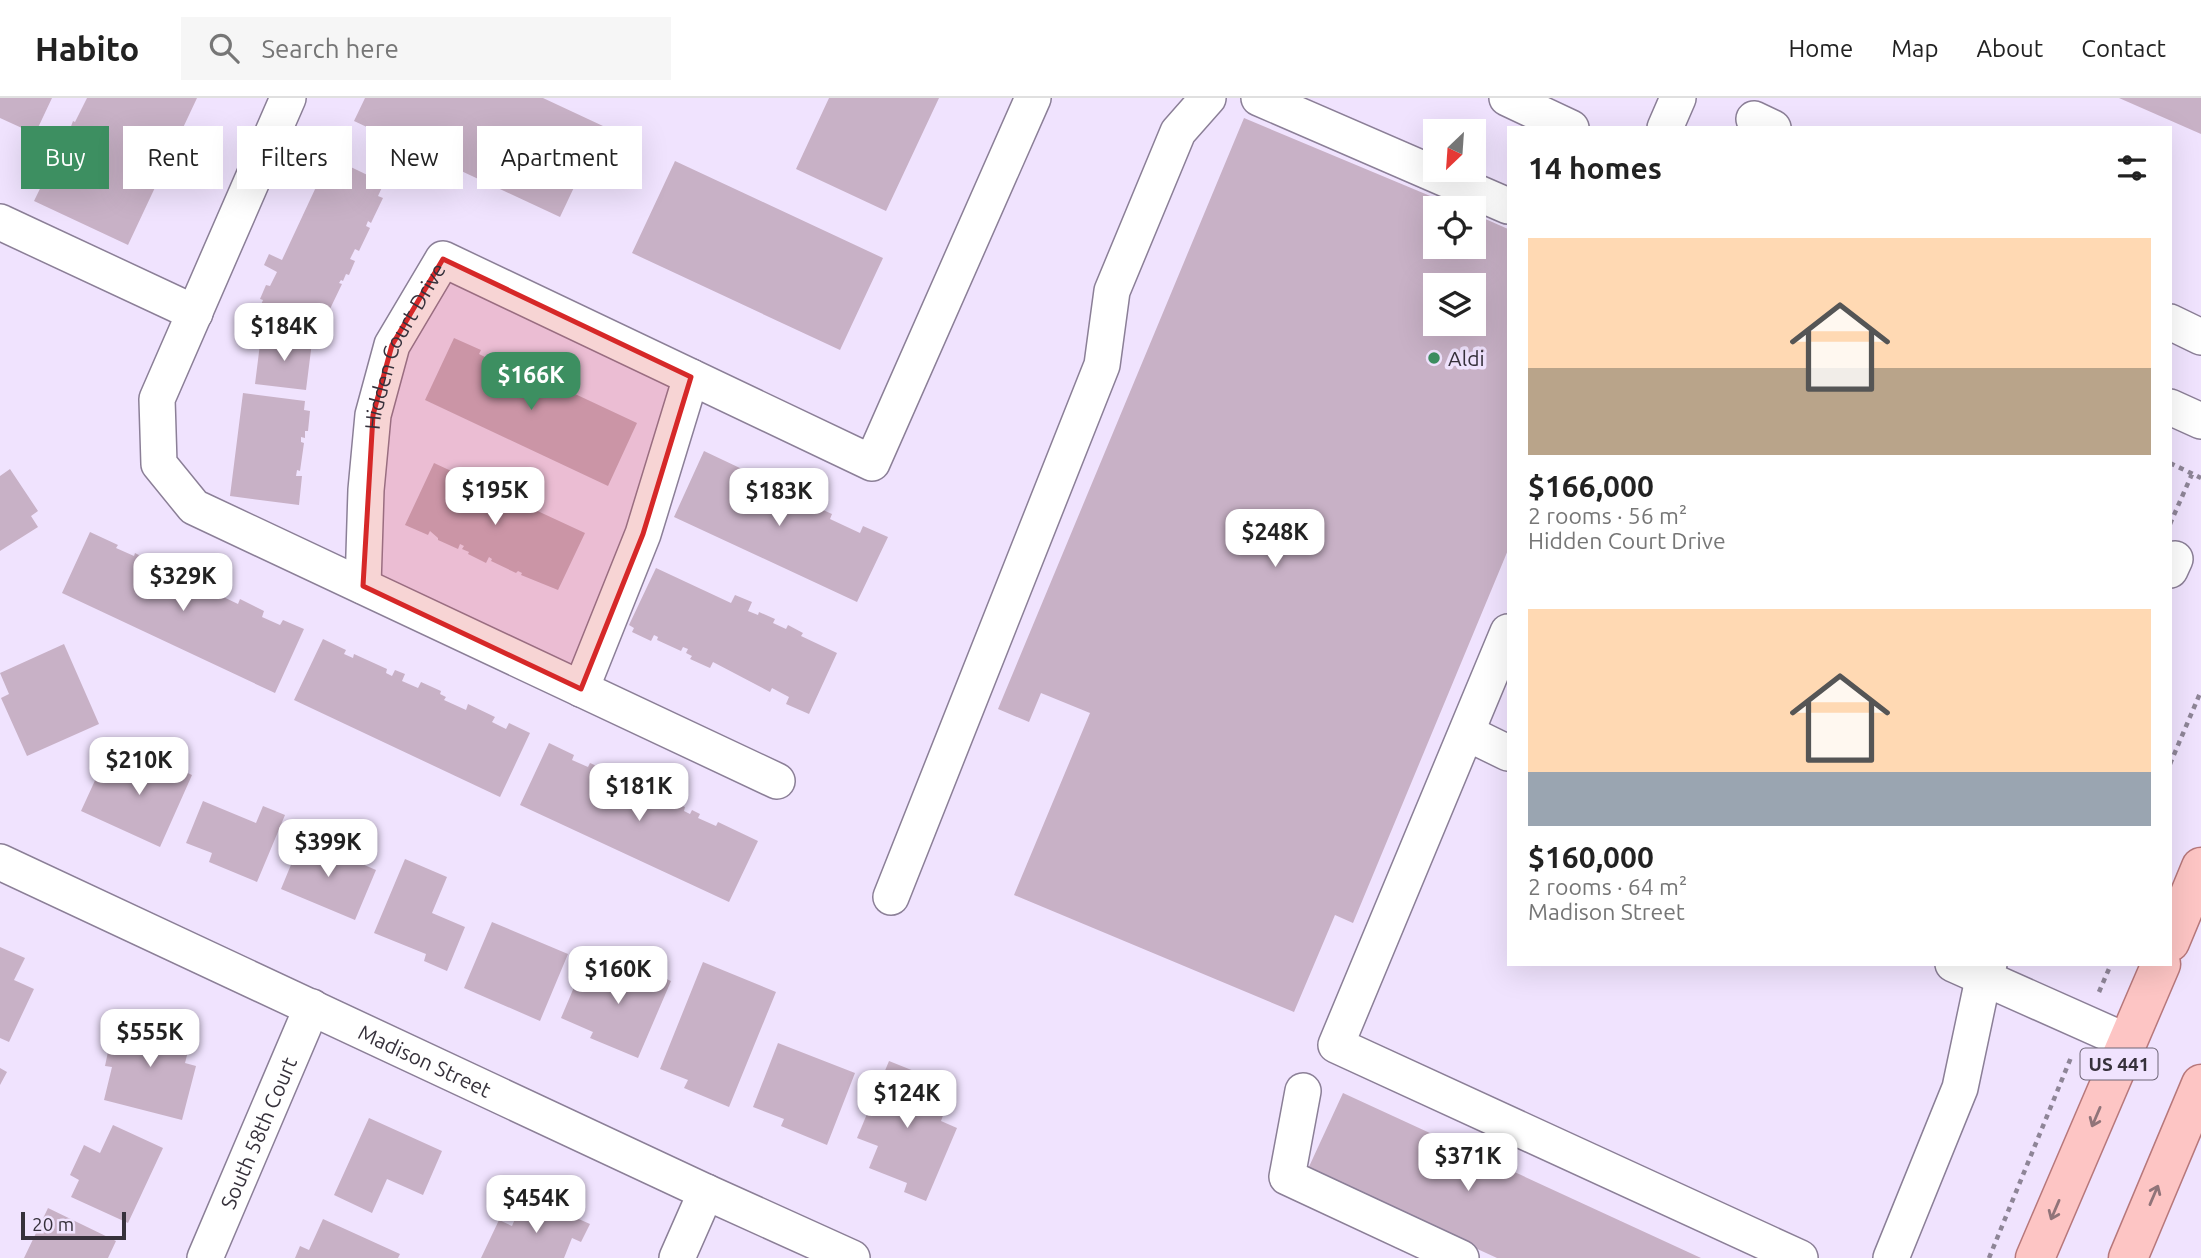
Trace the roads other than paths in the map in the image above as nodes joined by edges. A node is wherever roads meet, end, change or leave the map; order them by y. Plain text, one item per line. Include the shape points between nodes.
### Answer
1 (288, 98) edge
2 (1033, 98) edge
3 (1208, 98) edge
4 (1259, 98) edge
5 (1507, 98) edge
6 (1678, 98) edge
7 (1567, 126) edge
8 (1666, 126) edge
9 (1507, 206) edge
10 (0, 222) edge
11 (195, 313) junction
12 (2172, 322) edge
13 (2201, 337) edge
14 (691, 377) junction
15 (2172, 408) edge
16 (2201, 421) edge
17 (363, 586) junction
18 (1507, 634) edge
19 (581, 689) junction
20 (1467, 733) junction
21 (1507, 753) edge
22 (777, 781) dead end
23 (0, 862) edge
24 (2201, 867) edge
25 (891, 897) dead end
26 (2172, 937) edge
27 (2160, 966) edge
28 (1975, 969) edge
29 (312, 1007) junction
30 (2128, 1042) junction
31 (2201, 1084) edge
32 (1303, 1091) dead end
33 (706, 1192) junction
34 (205, 1258) edge
35 (677, 1258) edge
36 (852, 1258) edge
37 (1461, 1258) edge
38 (1800, 1258) edge
39 (1891, 1258) edge
40 (2035, 1258) edge
41 (2128, 1258) edge

1 - 11 street
2 - 14 street, Hidden Court Drive via 872,463
3 - 25 street via 1178,132 1112,291 1102,365
4 - 9 street
5 - 7 street
6 - 8 street
10 - 11 street
11 - 17 street via 157,399 159,464 194,507
12 - 13 street
14 - 17 street, Hidden Court Drive via 443,259 392,345 373,415
14 - 19 street via 643,534
15 - 16 street
17 - 19 street
18 - 20 street
19 - 22 street
20 - 21 street
20 - 38 street via 1336,1045
23 - 29 street, Madison Street
24 - 26 main road
27 - 30 main road, US 441
28 - 30 street
28 - 39 street via 1960,1088
29 - 33 street, Madison Street
29 - 34 street, South 58th Court
30 -> 40 main road, US 441
41 -> 31 main road
32 - 37 street via 1287,1177
33 - 35 street
33 - 36 street, Madison Street

